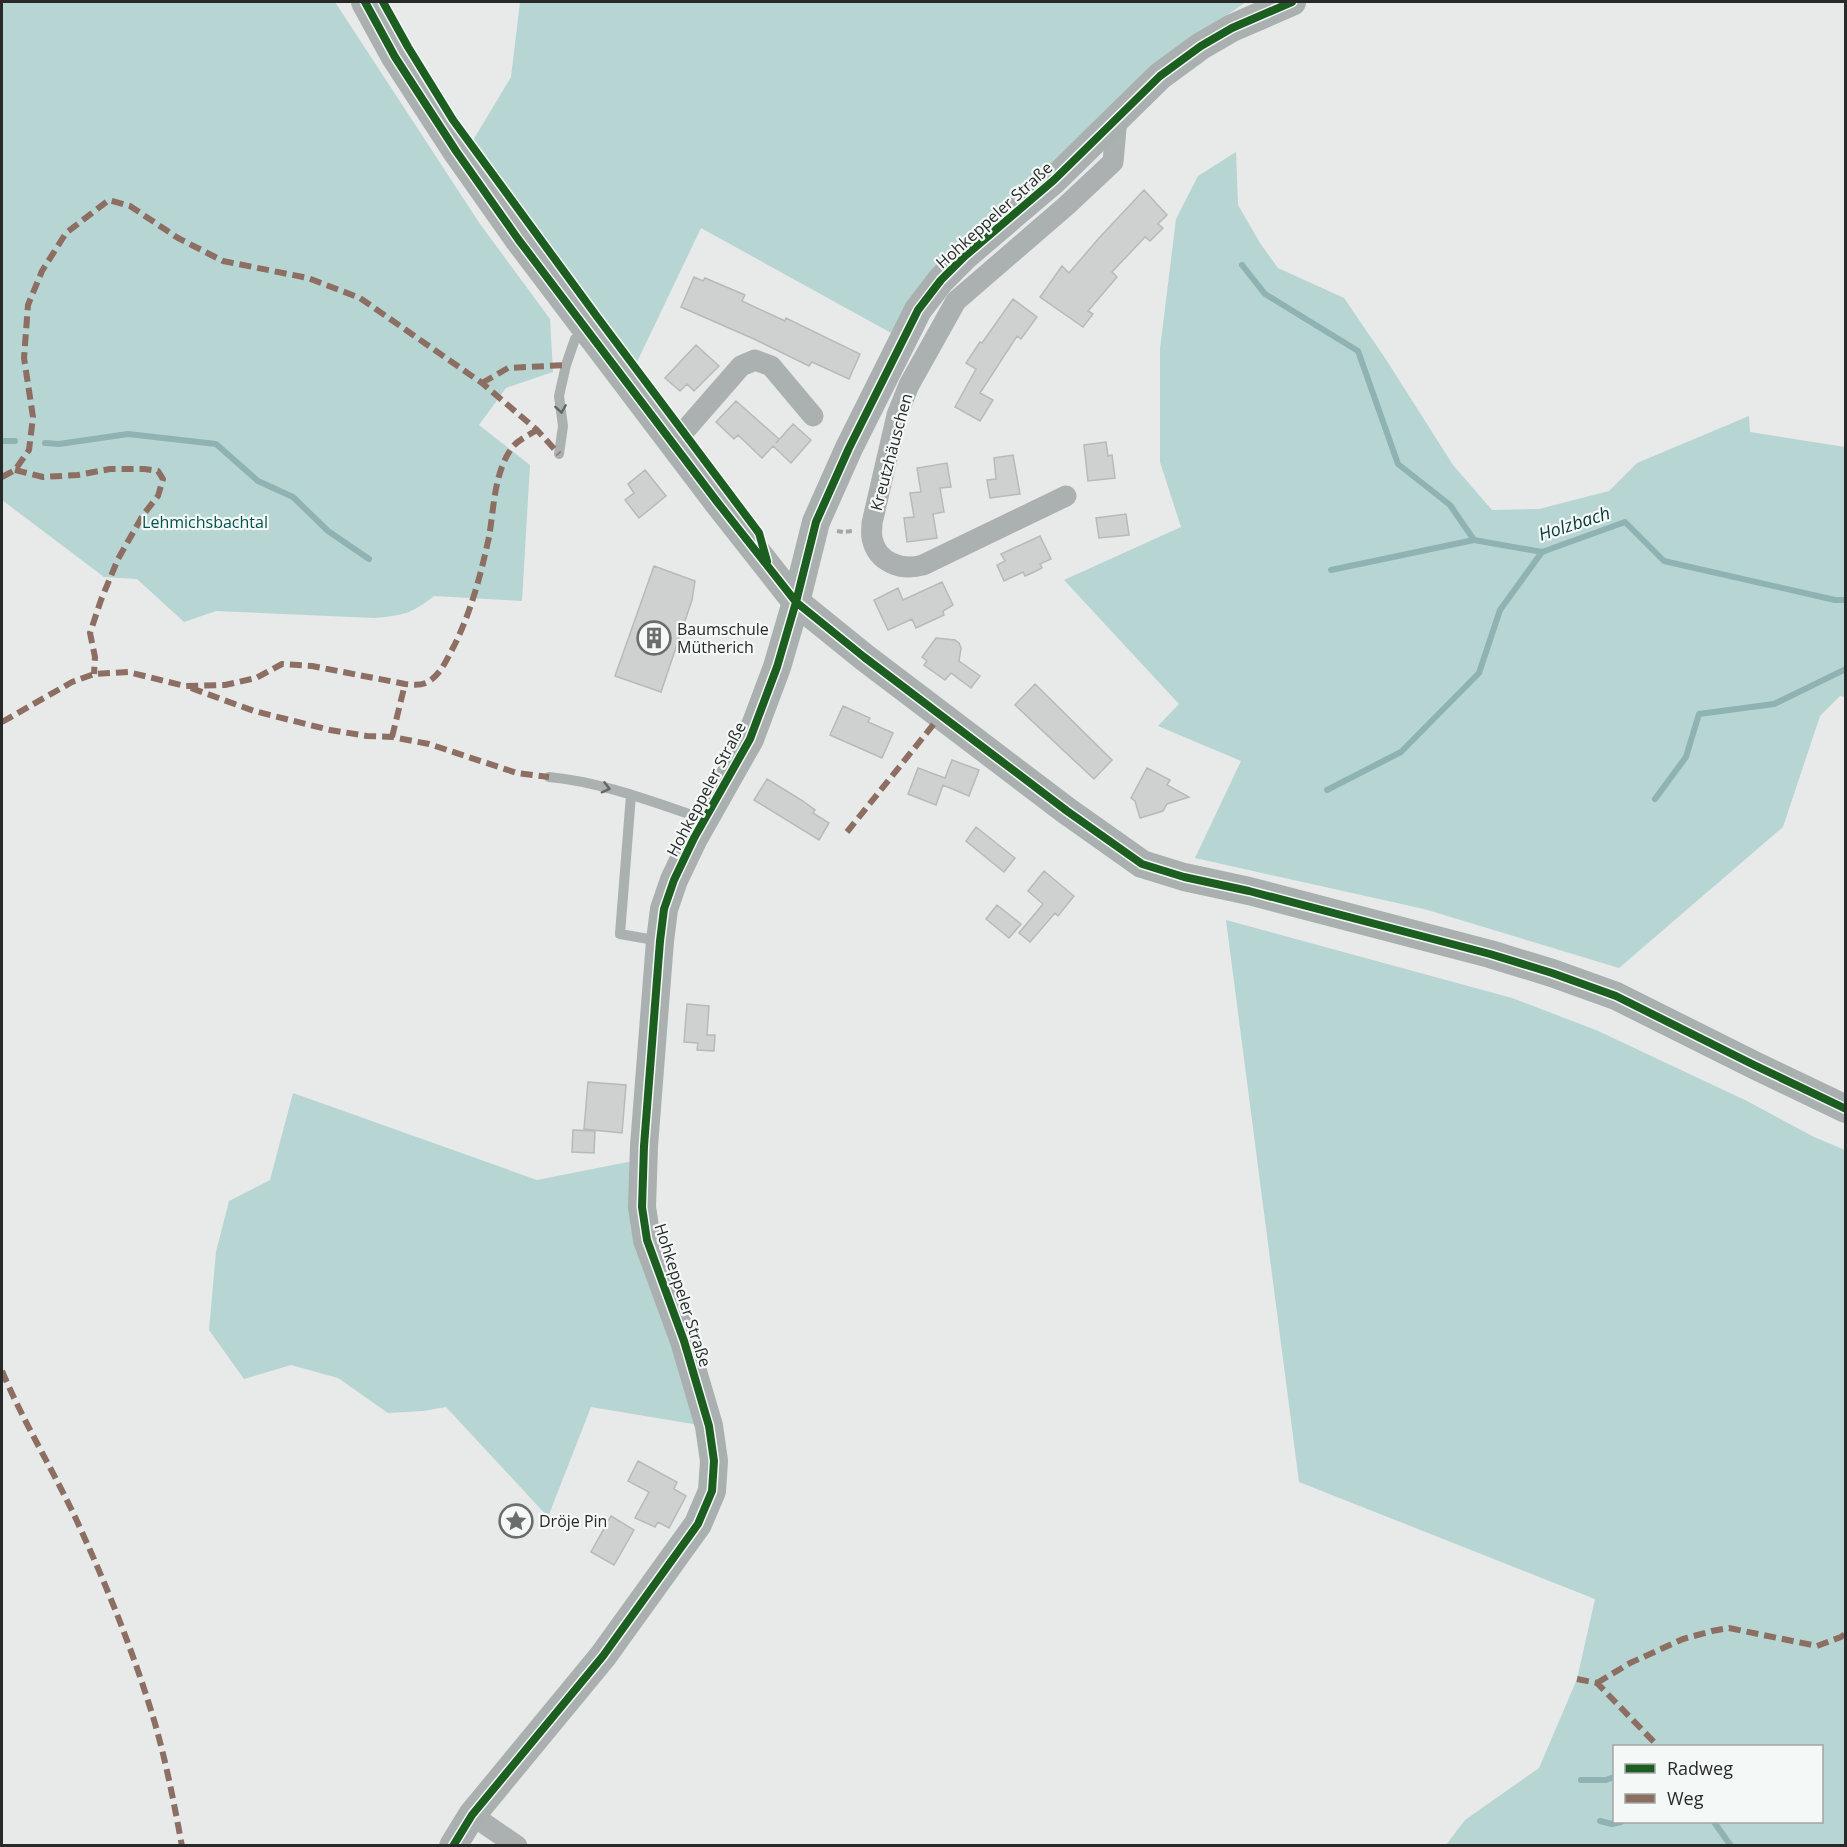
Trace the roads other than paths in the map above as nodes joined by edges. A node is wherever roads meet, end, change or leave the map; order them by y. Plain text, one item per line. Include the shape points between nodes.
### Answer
1 (364, 2) edge
2 (1292, 2) edge
3 (1117, 118) junction
4 (587, 330) junction
5 (813, 416) dead end
6 (673, 444) junction
7 (559, 454) dead end
8 (1066, 496) dead end
9 (796, 602) junction
10 (549, 777) dead end
11 (631, 795) junction
12 (705, 819) junction
13 (660, 941) junction
14 (1845, 1109) edge
15 (472, 1815) junction
16 (453, 1845) edge
17 (517, 1845) edge

1 - 4 street via 456,151
2 - 3 street, Hohkeppeler Straße via 1202,46 1160,75
3 - 8 street, Kreutzhäuschen via 1113,162 956,301 897,415 872,538 886,560 911,568
3 - 9 street, Hohkeppeler Straße via 1054,180 965,256 918,310 816,522
4 - 6 street
4 -> 7 lane via 575,339 566,365 559,396 563,426
5 - 6 street via 771,366 755,360 741,366
6 - 9 street
9 - 12 street, Hohkeppeler Straße via 750,739
9 - 14 street via 1067,811 1142,864 1552,973 1616,996
10 -> 11 lane
11 - 12 lane
11 - 13 lane via 620,934
12 - 13 street, Hohkeppeler Straße via 674,880 664,909
13 - 15 street, Hohkeppeler Straße via 642,1207 647,1240 684,1341 709,1426 714,1461 712,1491 698,1524 603,1656
15 - 16 street, Hohkeppeler Straße
15 - 17 street

